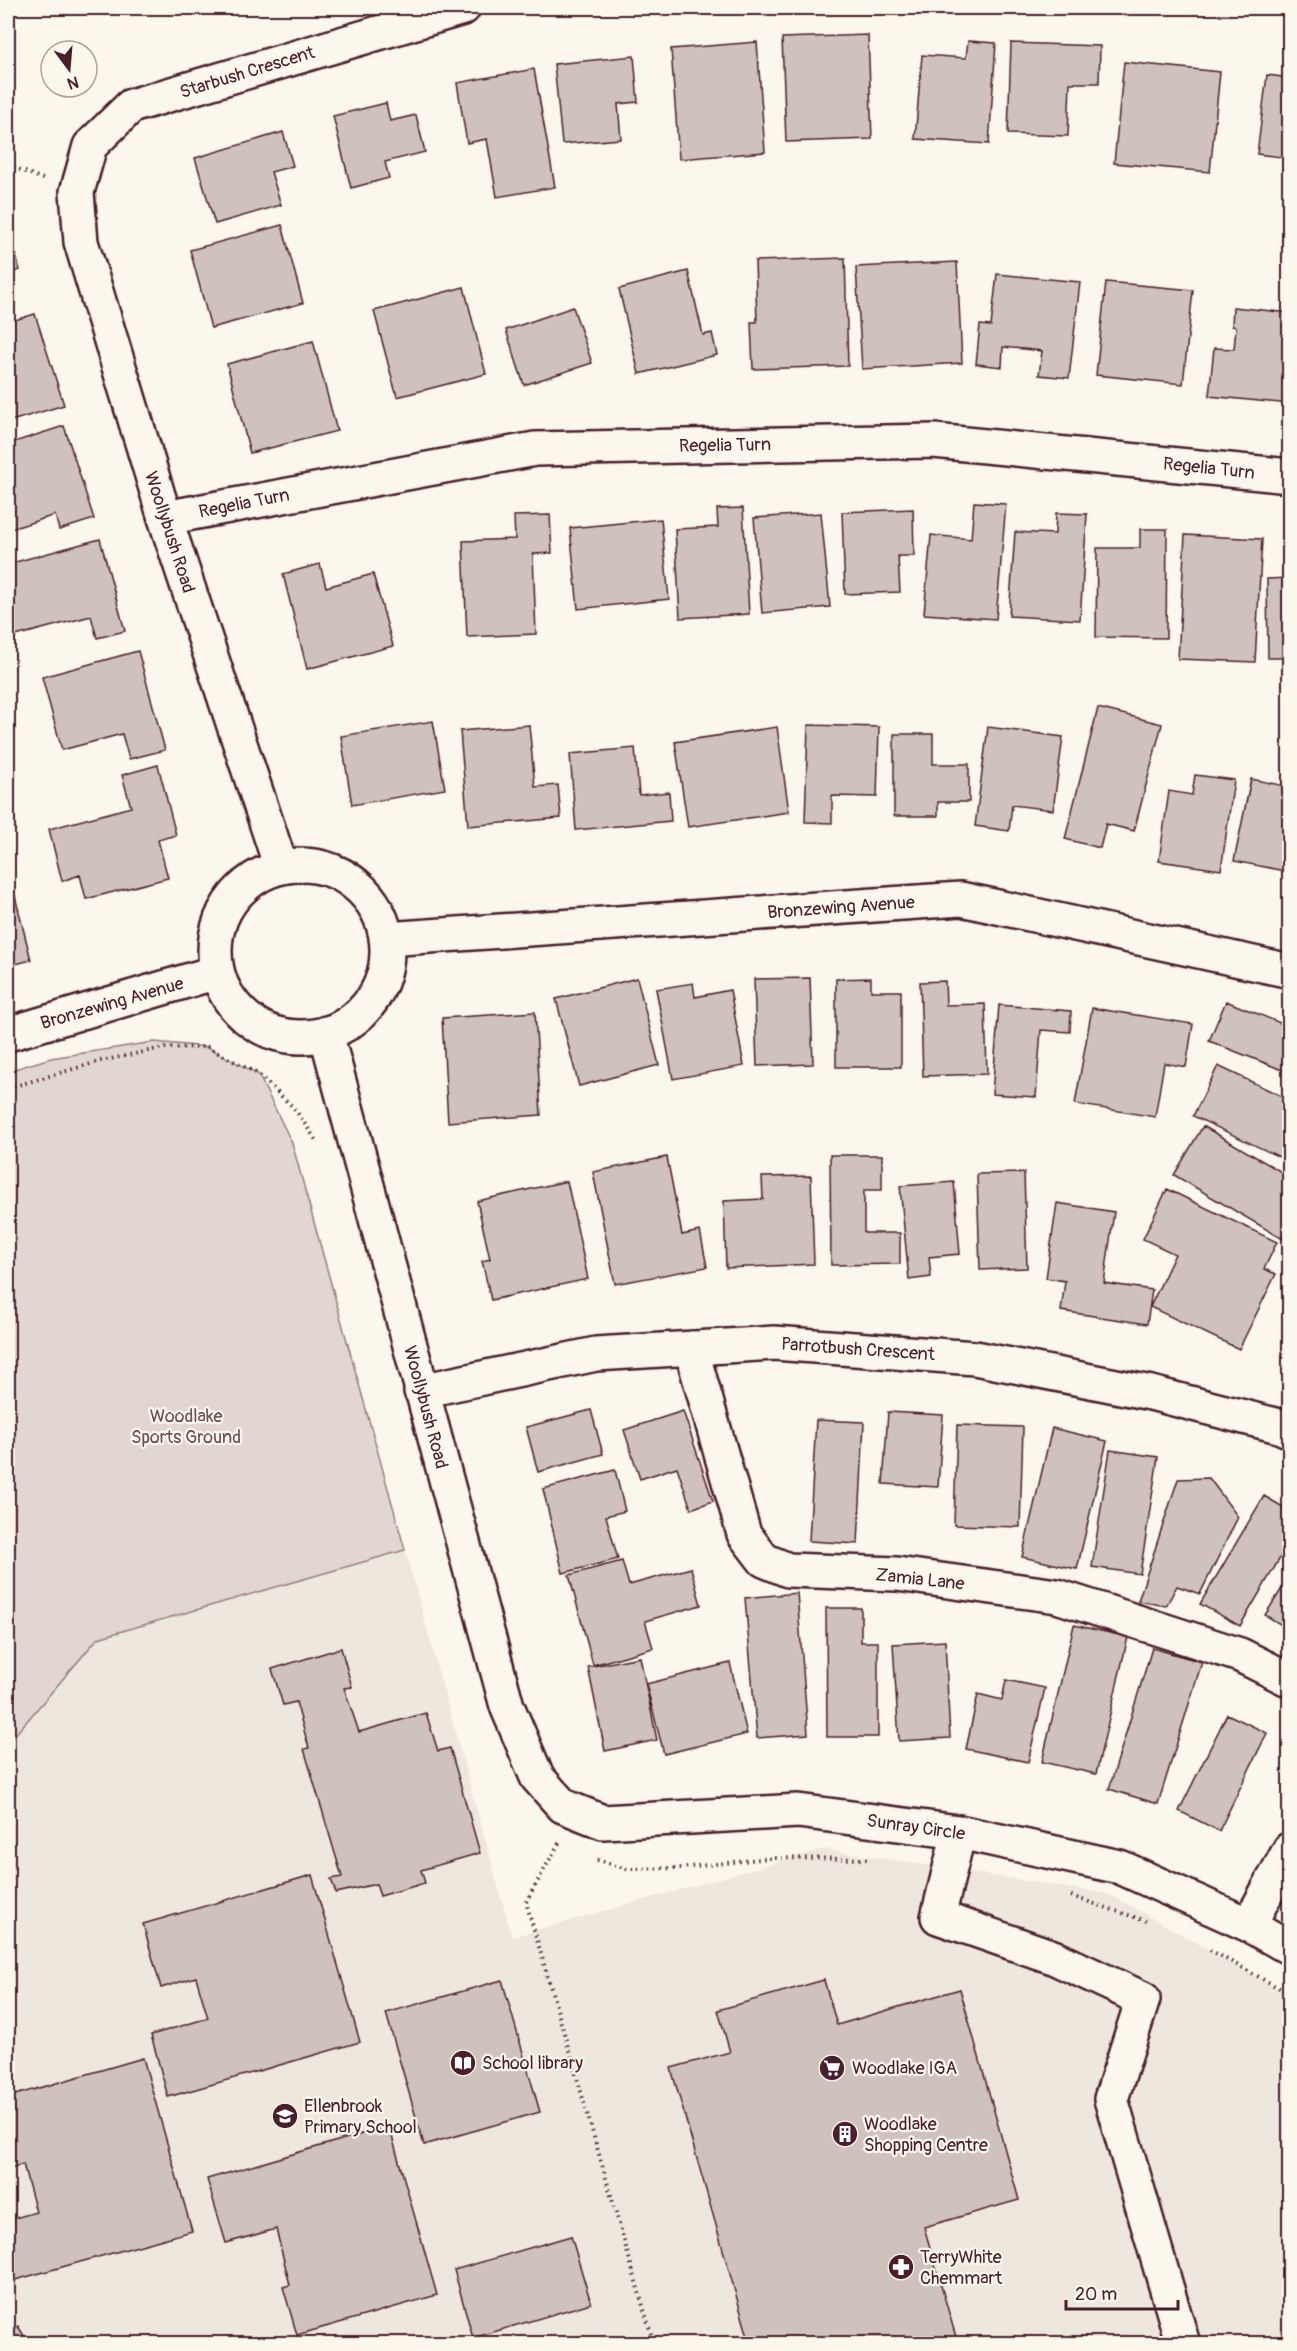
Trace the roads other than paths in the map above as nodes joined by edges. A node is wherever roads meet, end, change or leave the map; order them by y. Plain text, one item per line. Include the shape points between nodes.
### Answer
1 (463, 8) edge
2 (78, 192) joint
3 (1290, 476) edge
4 (165, 518) junction
5 (281, 867) junction
6 (386, 939) junction
7 (1290, 971) edge
8 (217, 972) junction
9 (326, 1033) junction
10 (8, 1034) edge
11 (691, 1348) junction
12 (421, 1391) junction
13 (1286, 1419) edge
14 (1290, 1680) edge
15 (537, 1777) joint
16 (959, 1832) junction
17 (1290, 1849) edge
18 (1249, 1925) junction
19 (1290, 1948) edge
20 (1183, 2343) edge

1 - 2 street, Starbush Crescent via 130,106 90,146
2 - 4 street, Woollybush Road via 81,242
3 - 4 street, Regelia Turn via 934,441 535,449
4 - 5 street, Woollybush Road
5 - 6 street via 309,865 337,873 361,889 378,912
5 - 8 street via 256,877 235,896 220,918 214,945
6 - 7 street, Bronzewing Avenue via 961,899
6 - 9 street via 386,963 367,1007 348,1023
8 - 9 street via 228,998 247,1019 271,1032 299,1037
8 - 10 street, Bronzewing Avenue
9 - 12 street, Woollybush Road
11 - 12 street, Parrotbush Crescent via 596,1354
11 - 13 street, Parrotbush Crescent via 774,1343 975,1358
11 - 14 street, Zamia Lane via 744,1534 764,1560 788,1570 897,1574 1057,1596 1240,1655
12 - 15 street, Woollybush Road via 507,1706
15 - 16 street, Sunray Circle via 564,1806 603,1822 798,1811
16 - 18 street, Sunray Circle via 1120,1867
16 - 20 street via 938,1917 1053,1957 1143,1999 1111,2099
17 - 18 street
18 - 19 street, Sunray Circle

